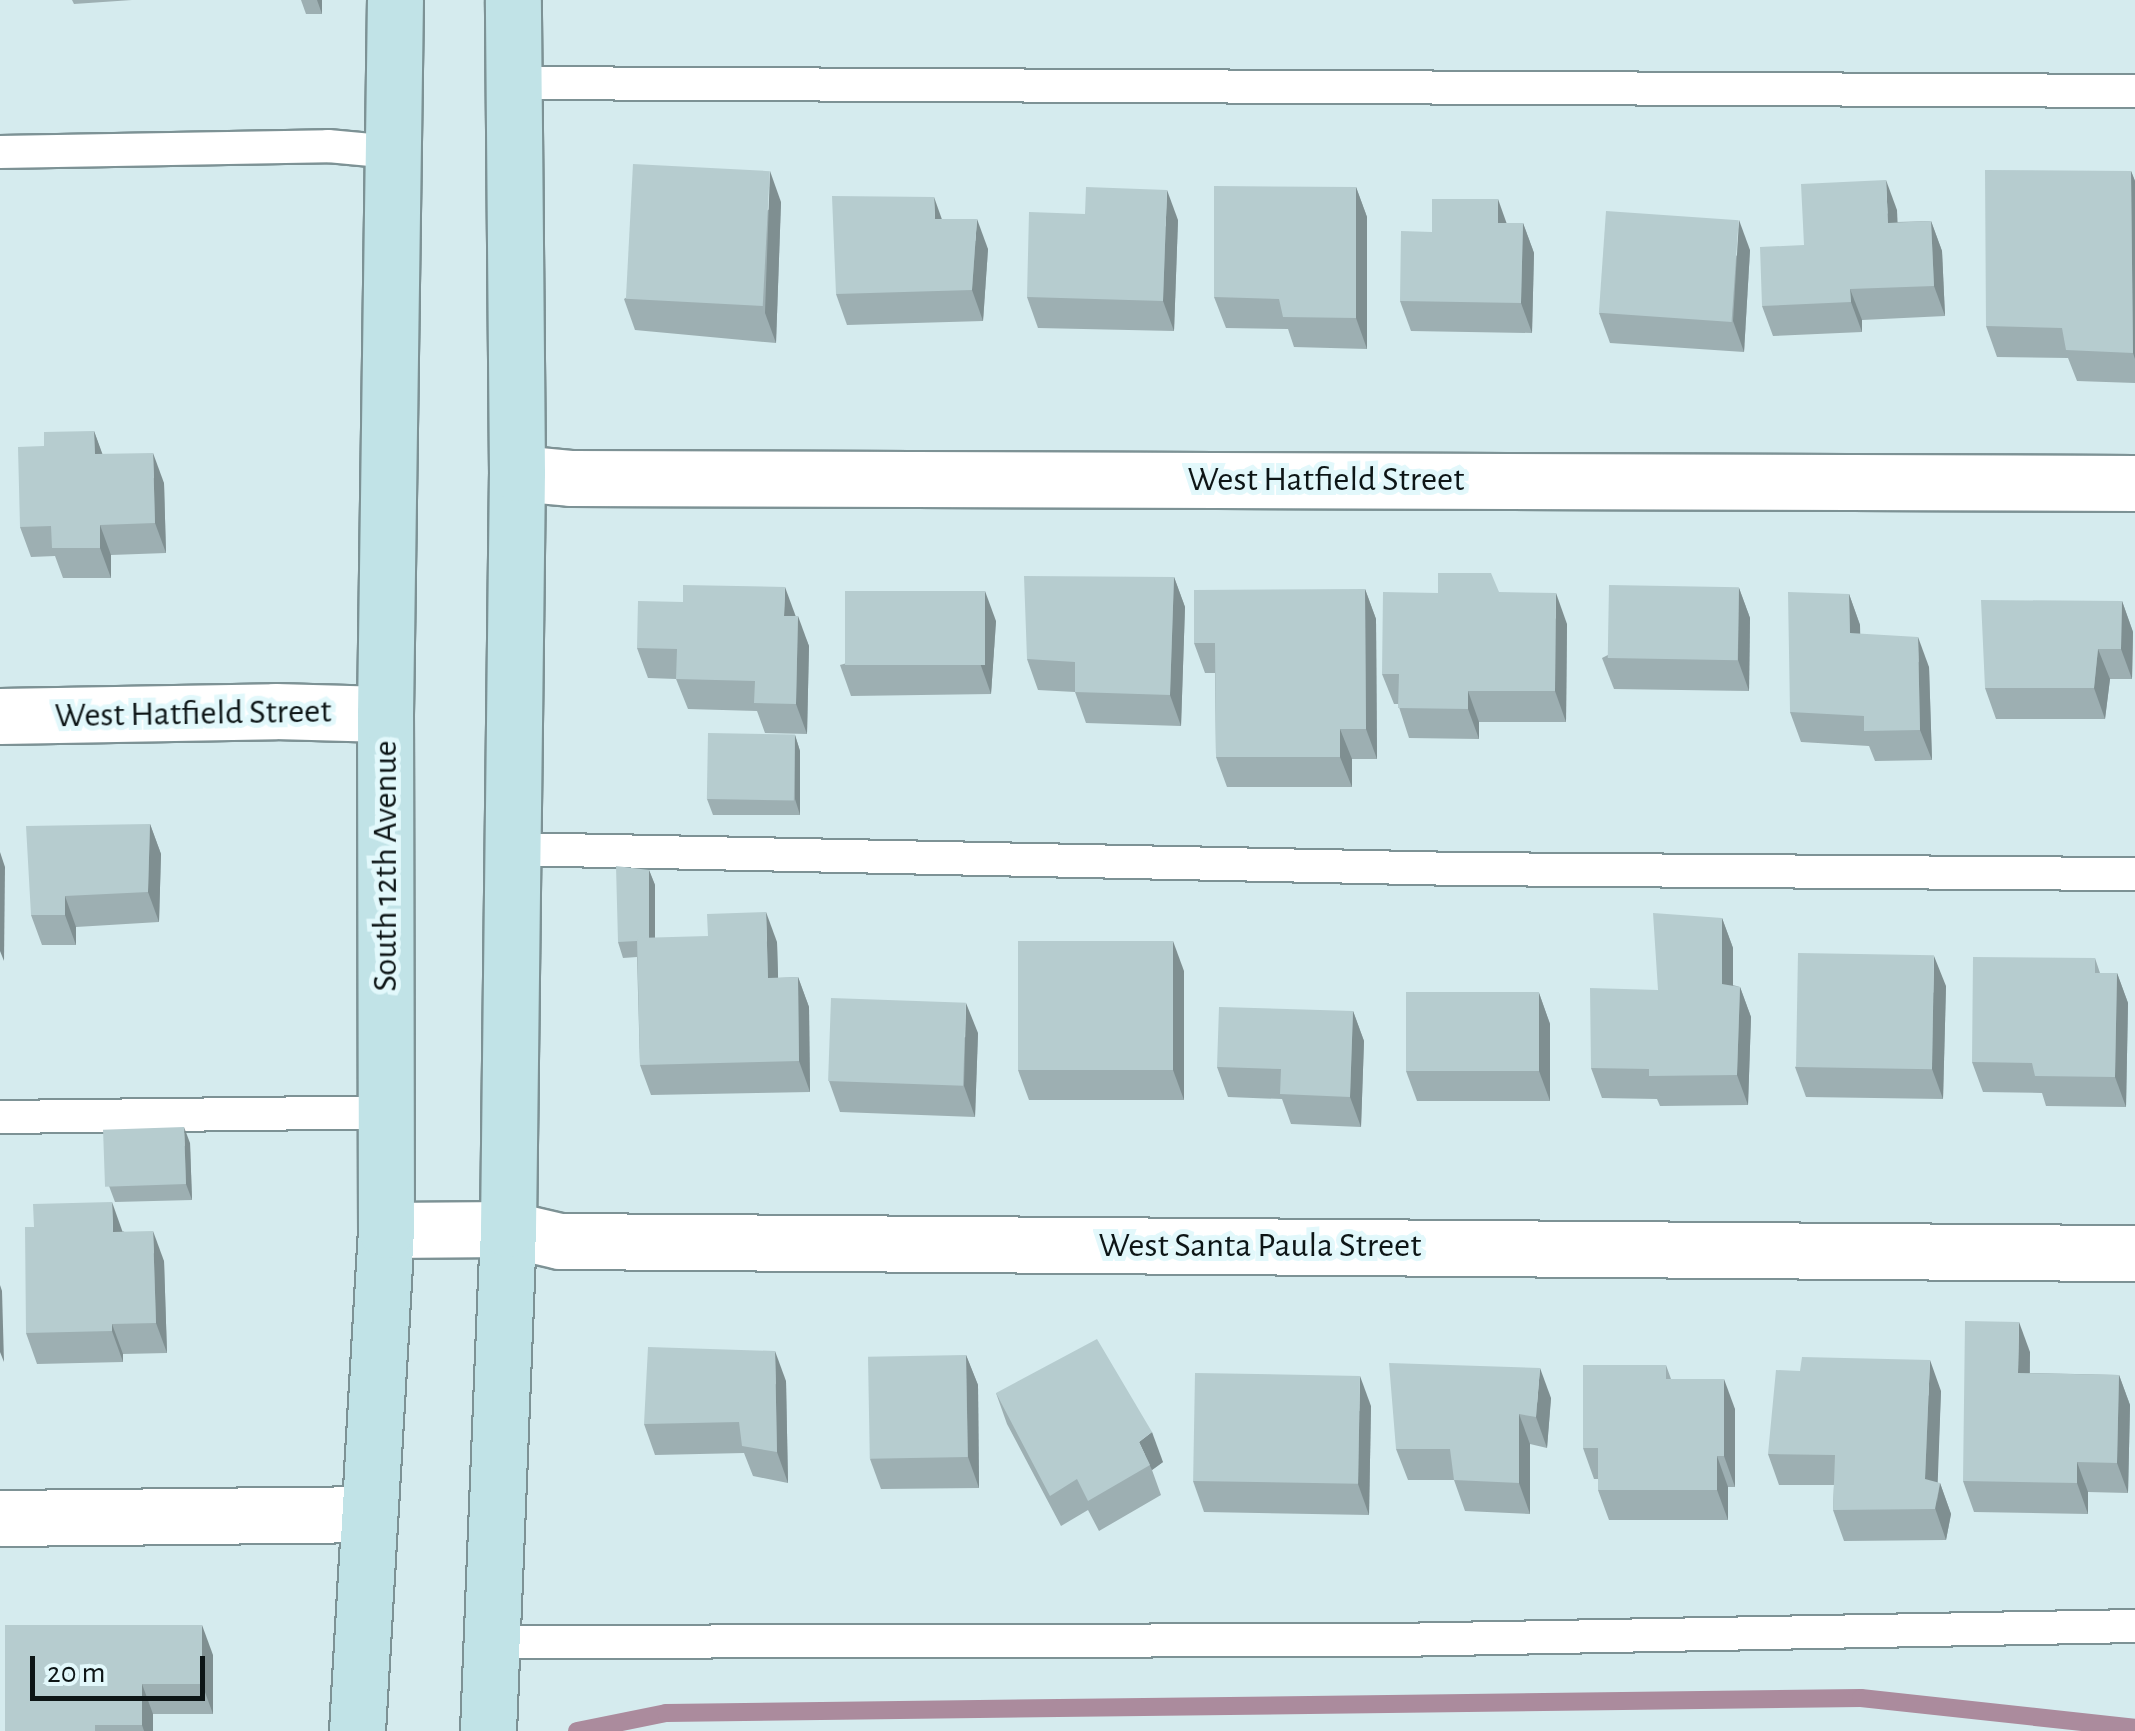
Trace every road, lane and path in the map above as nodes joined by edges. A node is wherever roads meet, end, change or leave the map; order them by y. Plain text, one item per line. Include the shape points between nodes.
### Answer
1 (396, 0) edge
2 (513, 0) edge
3 (510, 82) junction
4 (2135, 91) edge
5 (0, 152) edge
6 (394, 152) junction
7 (517, 473) junction
8 (2135, 484) edge
9 (385, 714) junction
10 (0, 716) edge
11 (513, 850) junction
12 (2135, 874) edge
13 (388, 1112) junction
14 (0, 1117) edge
15 (508, 1229) junction
16 (386, 1230) junction
17 (2135, 1253) edge
18 (369, 1514) junction
19 (0, 1518) edge
20 (2135, 1626) edge
21 (492, 1642) junction
22 (358, 1731) edge
23 (488, 1731) edge

1 - 6 main road, South 12th Avenue
2 - 3 main road
3 - 4 lane
3 - 7 main road
5 - 6 lane via 328,146
6 - 9 main road, South 12th Avenue
7 - 8 street, West Hatfield Street
7 - 11 main road
9 - 10 street, West Hatfield Street
9 - 13 main road, South 12th Avenue
11 - 12 lane
11 - 15 main road
13 - 14 lane
13 - 16 main road, South 12th Avenue
15 - 16 street, West Santa Paula Street
15 - 17 street, West Santa Paula Street via 560,1241
15 - 21 main road
16 - 18 main road, South 12th Avenue
18 - 19 street
18 - 22 main road, South 12th Avenue
20 - 21 lane via 1452,1639
21 - 23 main road

